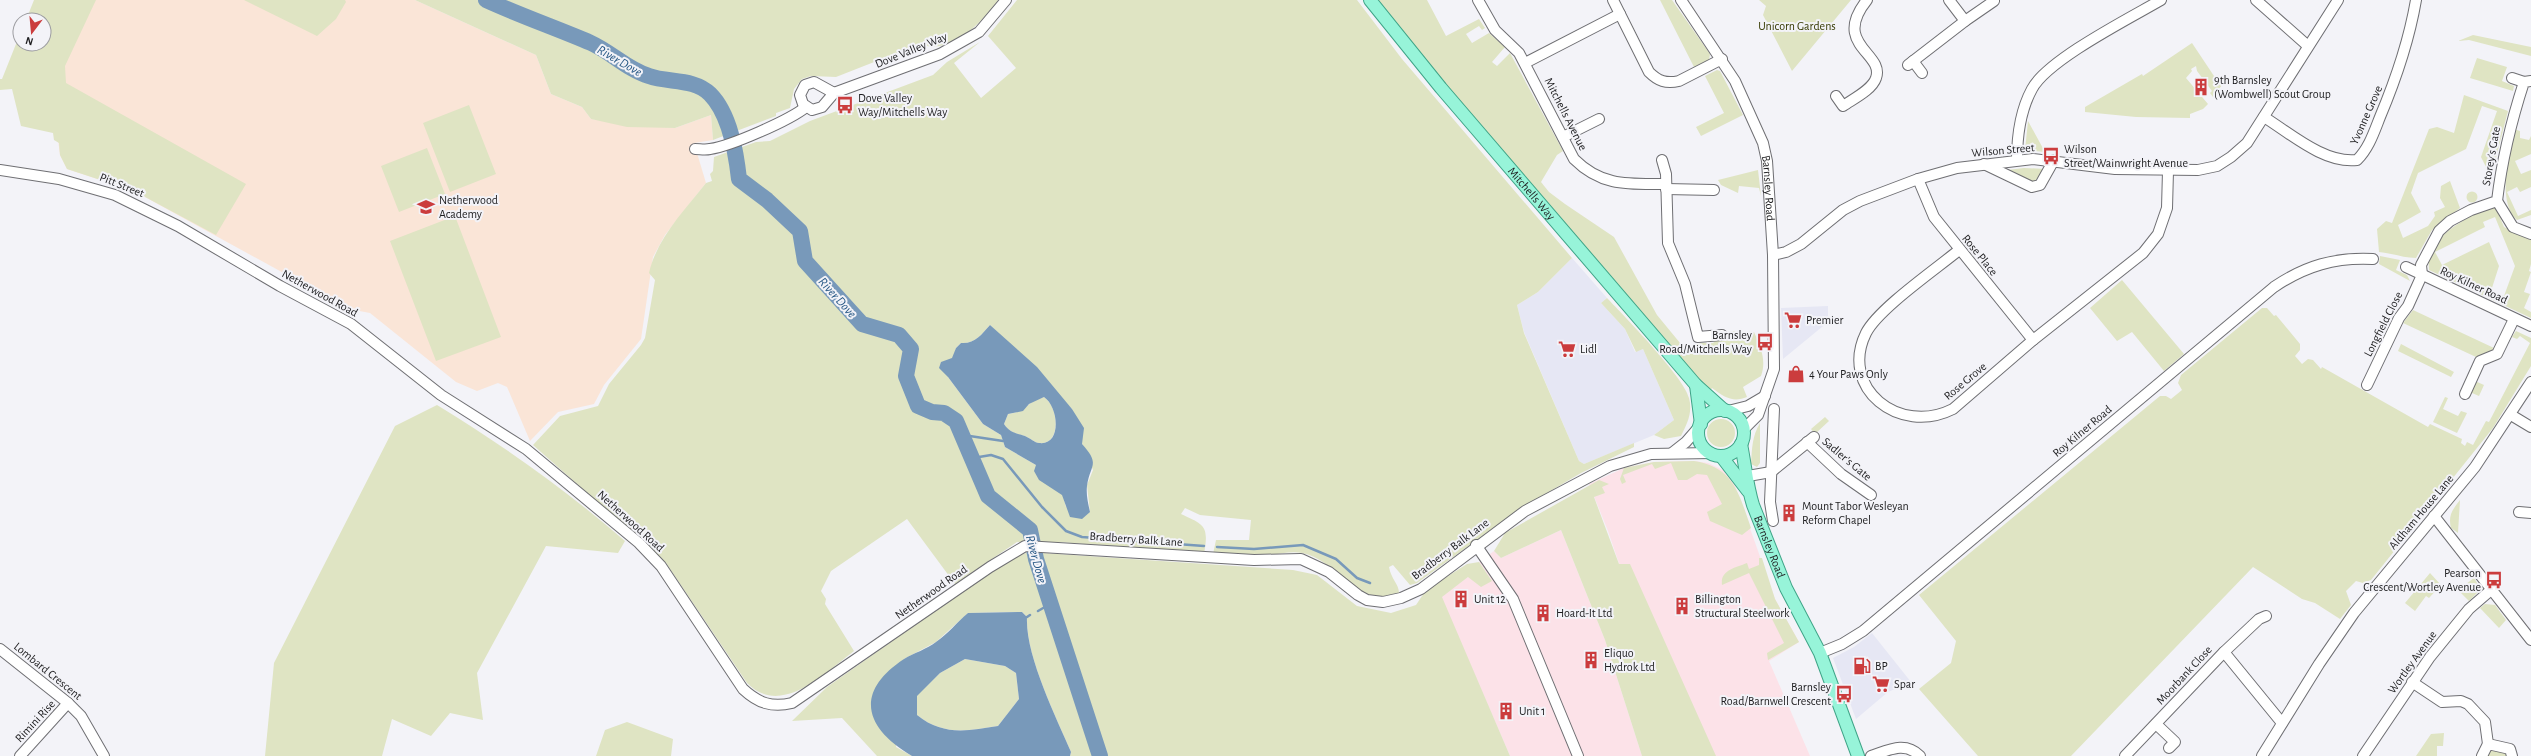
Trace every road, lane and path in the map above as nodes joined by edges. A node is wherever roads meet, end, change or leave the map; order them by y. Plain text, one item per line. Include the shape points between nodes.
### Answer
1 (1006, 0) edge
2 (1370, 0) edge
3 (1478, 0) edge
4 (1613, 0) edge
5 (1681, 0) edge
6 (1867, 0) edge
7 (1949, 0) edge
8 (2161, 0) edge
9 (2256, 0) edge
10 (2338, 0) edge
11 (2416, 0) edge
12 (1994, 1) edge
13 (1620, 14) junction
14 (1964, 21) junction
15 (2308, 46) junction
16 (1722, 59) junction
17 (1525, 63) junction
18 (1922, 73) dead end
19 (2512, 78) dead end
20 (2527, 81) edge
21 (834, 93) junction
22 (1836, 96) dead end
23 (806, 107) junction
24 (2264, 117) junction
25 (1599, 119) dead end
26 (1563, 137) junction
27 (695, 149) dead end
28 (1662, 160) dead end
29 (2017, 160) junction
30 (2054, 160) junction
31 (1983, 163) junction
32 (0, 170) edge
33 (2168, 171) junction
34 (1918, 179) junction
35 (1666, 186) junction
36 (1714, 190) dead end
37 (2497, 201) junction
38 (2531, 234) edge
39 (1959, 250) junction
40 (223, 253) joint
41 (1772, 255) junction
42 (2373, 259) dead end
43 (2406, 267) dead end
44 (2422, 275) junction
45 (2514, 319) junction
46 (2531, 326) edge
47 (1722, 335) dead end
48 (2033, 340) junction
49 (2531, 382) edge
50 (1696, 385) junction
51 (2367, 385) dead end
52 (2465, 394) dead end
53 (1765, 396) junction
54 (1774, 409) dead end
55 (1726, 411) junction
56 (2511, 415) junction
57 (1700, 426) junction
58 (2531, 427) edge
59 (1744, 429) junction
60 (1741, 444) junction
61 (1672, 452) junction
62 (1716, 455) junction
63 (1771, 472) junction
64 (1748, 476) junction
65 (1748, 491) junction
66 (1865, 505) dead end
67 (2519, 512) dead end
68 (2531, 513) edge
69 (2434, 516) junction
70 (1773, 521) dead end
71 (1025, 546) joint
72 (1476, 546) junction
73 (2491, 590) junction
74 (2266, 616) dead end
75 (2531, 640) edge
76 (0, 649) edge
77 (2224, 652) junction
78 (1820, 653) junction
79 (2412, 682) junction
80 (68, 703) junction
81 (2282, 723) junction
82 (2156, 724) junction
83 (2488, 744) junction
84 (2169, 748) dead end
85 (20, 756) edge
86 (104, 756) edge
87 (1578, 756) edge
88 (1858, 756) edge
89 (1871, 756) edge
90 (1920, 756) edge
91 (2126, 756) edge
92 (2262, 756) edge
93 (2363, 756) edge
94 (2482, 756) edge
95 (2512, 756) edge

1 - 21 street, Dove Valley Way via 979,32 940,54
2 - 50 main road, Mitchells Way via 1441,88
3 - 17 street, Mitchells Avenue via 1495,30 1515,48
4 - 13 street
5 - 16 street, Barnsley Road
6 - 22 street via 1856,13 1855,37 1876,67 1876,78 1871,86 1844,106
7 - 14 street
8 - 29 street via 2100,35 2049,69 2032,88 2022,112
9 - 15 street
10 - 15 street, Wilson Street
11 - 24 street, Yvonne Grove via 2393,85 2366,150 2357,160 2343,162
12 - 14 street
13 - 16 street via 1649,72 1659,80 1672,83 1679,81
13 - 17 street
14 - 18 street via 1910,63
15 - 24 street, Wilson Street
16 - 41 street, Barnsley Road via 1763,143 1769,176
17 - 26 street, Mitchells Avenue
19 - 20 street
20 - 37 street, Storey's Gate via 2502,156
21 - 23 street via 822,107 812,110
21 - 23 street via 817,82 805,85 800,95
23 - 27 street via 784,121 752,134 713,148
24 - 33 street, Wilson Street via 2247,143 2216,166 2198,170
25 - 26 street
26 - 35 street, Mitchells Avenue via 1574,158 1587,172 1597,177 1618,183
28 - 35 street
29 - 30 street, Wilson Street
29 - 31 street, Wilson Street
30 - 31 street via 2040,185 2032,187
30 - 33 street, Wilson Street via 2115,169
31 - 34 street, Wilson Street
32 - 40 street, Pitt Street via 59,179 115,195 170,222
33 - 48 street, Rose Grove via 2167,208 2158,234 2143,253
34 - 39 street, Rose Place via 1934,218
34 - 41 street, Wilson Street via 1843,210 1801,244 1786,252
35 - 36 street, Mitchells Avenue
35 - 47 street via 1668,244 1685,284 1698,337
37 - 38 street via 2513,227
37 - 44 street, Storey's Gate via 2483,204 2450,221 2440,231 2421,265
39 - 48 street, Rose Place
39 - 48 street, Rose Grove via 1884,311 1866,333 1861,366 1869,391 1877,400 1898,414 1926,418 1940,416 1953,409
40 - 71 street, Netherwood Road via 351,324 441,395 526,449 608,516 661,566 743,689 764,704 774,706 792,703 990,566
41 - 53 street, Barnsley Road via 1774,369
42 - 78 street, Roy Kilner Road via 2345,259 2311,266 2274,287 1863,631 1842,644
43 - 44 street, Roy Kilner Road
44 - 45 street, Roy Kilner Road
44 - 51 street, Longfield Close via 2372,365
45 - 46 street, Roy Kilner Road
45 - 52 street via 2497,354 2480,361
49 - 56 street, Aldham House Lane
50 - 55 main road, Mitchells Way
50 - 57 main road
53 - 55 street via 1748,406
53 - 59 street, Barnsley Road via 1758,415
54 - 63 street, Barnsley Road
55 - 57 main road via 1713,412
55 - 59 main road via 1738,417
56 - 58 street
56 - 69 street, Aldham House Lane via 2475,467
57 - 61 street via 1686,442
57 - 62 main road via 1700,439
59 - 60 main road
60 - 62 main road via 1733,453
60 - 64 main road, Barnsley Road
61 - 62 street, Bradberry Balk Lane
61 - 72 street, Bradberry Balk Lane via 1627,459 1568,487 1525,511
62 - 65 main road, Barnsley Road
63 - 64 street, Sadler's Gate
63 - 66 street, Sadler's Gate via 1810,440 1841,474 1873,493
63 - 70 street, Barnsley Road via 1770,502
64 - 65 main road, Barnsley Road
65 - 78 main road, Barnsley Road via 1786,588
67 - 68 street
69 - 73 street
69 - 81 street, Aldham House Lane via 2354,613
71 - 72 street, Bradberry Balk Lane via 1254,560 1301,559 1325,570 1367,600 1383,602 1401,598 1421,589
72 - 87 street via 1513,599
73 - 75 street
73 - 79 street, Wortley Avenue via 2469,609
74 - 77 street, Moorbank Close via 2259,619
76 - 80 street, Lombard Crescent
77 - 81 street
77 - 82 street, Moorbank Close
78 - 88 main road, Barnsley Road
79 - 83 street via 2442,702 2461,701 2468,704 2485,722
79 - 93 street, Wortley Avenue
80 - 85 street, Rimini Rise
80 - 86 street, Lombard Crescent via 81,716
81 - 92 street, Aldham House Lane
82 - 84 street via 2175,742
82 - 91 street, Moorbank Close
83 - 94 street
83 - 95 street via 2506,746
89 - 90 street via 1901,747 1912,748

